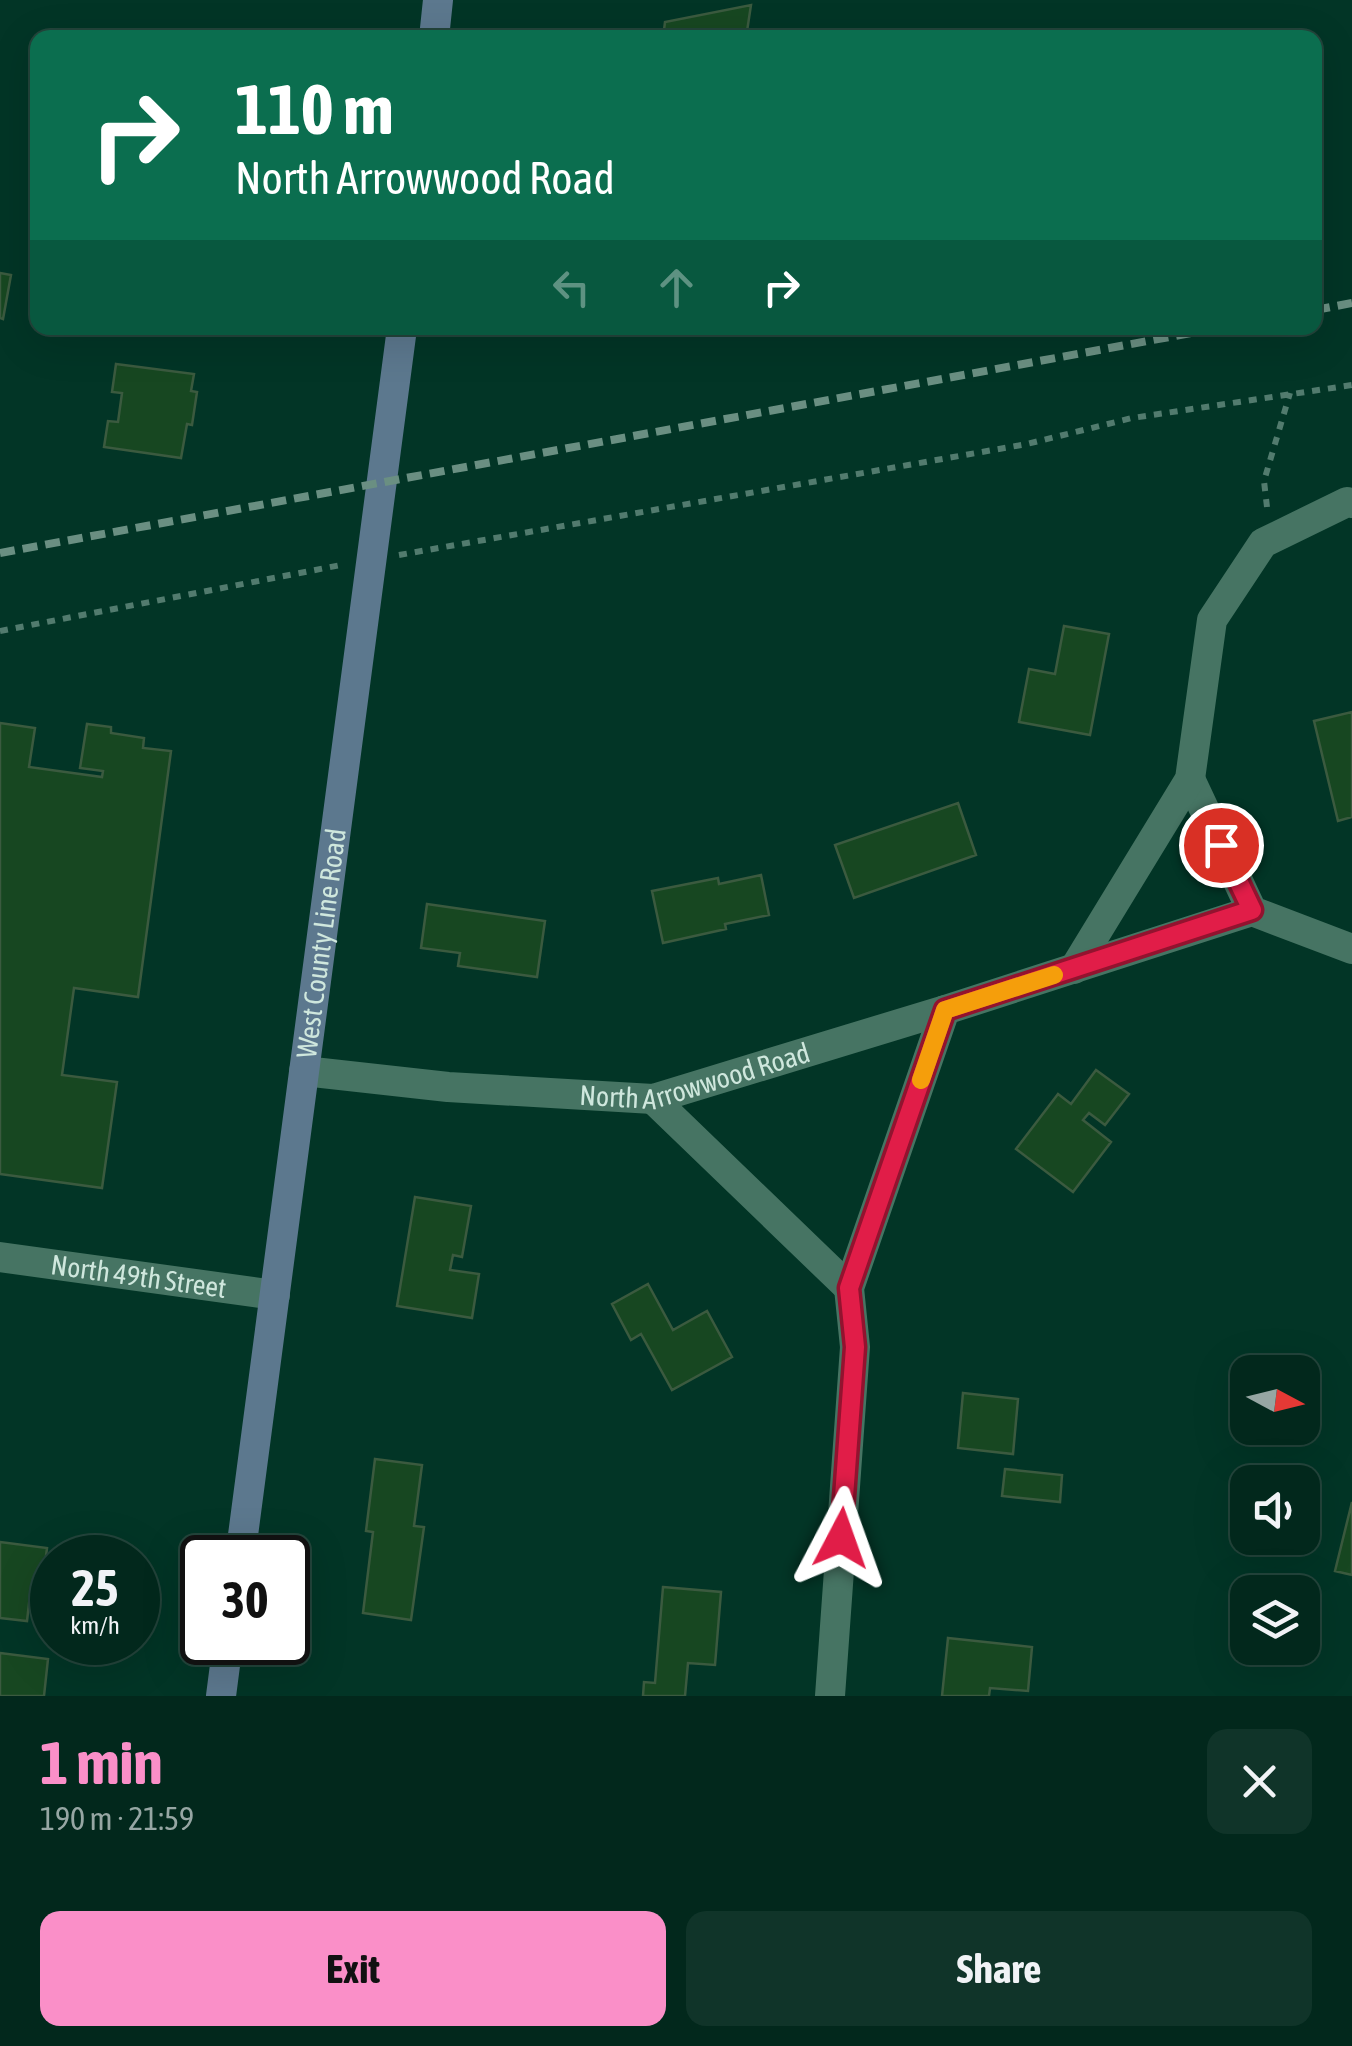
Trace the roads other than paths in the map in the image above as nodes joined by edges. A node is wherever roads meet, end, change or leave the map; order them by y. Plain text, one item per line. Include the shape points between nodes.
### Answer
1 (438, 0) edge
2 (435, 30) edge
3 (401, 335) edge
4 (1352, 503) edge
5 (1190, 779) junction
6 (1252, 910) junction
7 (1352, 950) edge
8 (1074, 968) junction
9 (945, 1010) junction
10 (304, 1071) junction
11 (653, 1098) junction
12 (0, 1258) edge
13 (849, 1288) junction
14 (275, 1295) junction
15 (243, 1535) edge
16 (225, 1665) edge
17 (221, 1696) edge
18 (830, 1696) edge

1 - 2 street
3 - 10 street, West County Line Road
4 - 5 street via 1263,543 1212,620
5 - 6 street
5 - 8 street
6 - 7 street
6 - 8 street, North Arrowwood Road
8 - 9 street, North Arrowwood Road
9 - 11 street, North Arrowwood Road
9 - 13 street
10 - 11 street, North Arrowwood Road
10 - 14 street, West County Line Road
11 - 13 street
12 - 14 street, North 49th Street
13 - 18 street via 855,1347
14 - 15 street, West County Line Road
16 - 17 street

